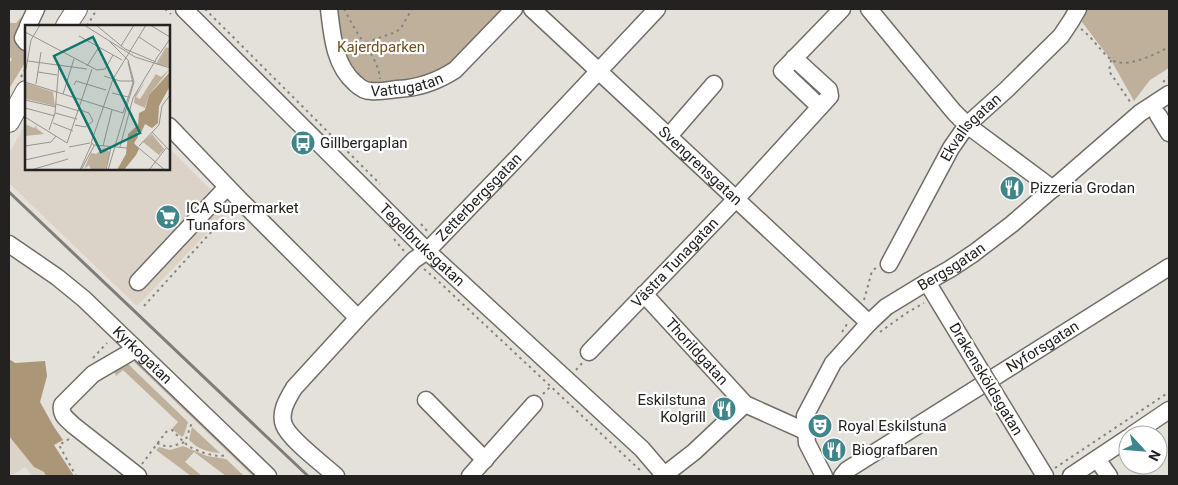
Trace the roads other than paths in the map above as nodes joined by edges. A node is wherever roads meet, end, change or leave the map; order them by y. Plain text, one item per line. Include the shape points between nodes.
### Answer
1 (36, 9) edge
2 (70, 9) edge
3 (77, 9) edge
4 (184, 9) edge
5 (329, 9) edge
6 (514, 9) edge
7 (532, 9) edge
8 (657, 9) edge
9 (842, 9) edge
10 (869, 9) edge
11 (1074, 13) edge
12 (28, 25) edge
13 (62, 25) edge
14 (67, 25) edge
15 (599, 71) junction
16 (714, 84) dead end
17 (25, 94) edge
18 (1169, 94) edge
19 (1158, 115) dead end
20 (9, 122) edge
21 (967, 125) junction
22 (170, 127) edge
23 (1169, 133) edge
24 (669, 136) junction
25 (227, 187) junction
26 (1053, 189) junction
27 (736, 199) junction
28 (9, 244) edge
29 (427, 251) junction
30 (889, 264) road end
31 (1169, 267) edge
32 (138, 282) dead end
33 (927, 282) junction
34 (644, 294) junction
35 (358, 318) junction
36 (869, 323) junction
37 (136, 349) junction
38 (589, 352) dead end
39 (426, 400) dead end
40 (534, 404) dead end
41 (745, 404) junction
42 (1169, 410) edge
43 (1147, 425) edge
44 (806, 431) junction
45 (1118, 445) edge
46 (1097, 459) junction
47 (485, 460) junction
48 (1047, 472) edge
49 (136, 475) edge
50 (268, 476) edge
51 (336, 476) edge
52 (470, 476) edge
53 (664, 476) edge
54 (824, 476) edge
55 (842, 476) edge
56 (1071, 476) edge
57 (1109, 476) edge

1 - 12 street
2 - 13 main road
3 - 14 main road
4 - 29 street, Tegelbruksgatan
5 - 6 street, Vattugatan via 340,63 350,79 370,92 404,89 445,77
7 - 15 street, Svengrensgatan
8 - 15 street, Zetterbergsgatan
9 - 27 street, Västra Tunagatan via 782,71 820,106
10 - 21 street
11 - 21 street, Ekvallsgatan via 1061,36
15 - 24 street, Svengrensgatan
15 - 29 street, Zetterbergsgatan
16 - 24 street
17 - 20 main road
18 - 26 street, Bergsgatan via 1140,113
19 - 23 street
21 - 26 street
21 - 30 street, Ekvallsgatan via 951,148
22 - 25 street
24 - 27 street, Svengrensgatan
25 - 32 street
25 - 35 street
26 - 33 street, Bergsgatan via 974,253
27 - 34 street, Västra Tunagatan
27 - 36 street, Svengrensgatan
28 - 37 street, Kyrkogatan via 84,299
29 - 35 street, Zetterbergsgatan via 414,260
29 - 53 street, Tegelbruksgatan via 642,449
31 - 55 street, Nyforsgatan
33 - 36 street, Bergsgatan via 886,307
33 - 48 street, Drakensköldsgatan, bridge
34 - 38 street, Västra Tunagatan
34 - 41 street, Thorildgatan
35 - 51 street, Zetterbergsgatan via 294,388 283,412 284,424 292,438
36 - 44 street, Bergsgatan via 833,363 805,416
37 - 49 street via 93,374 62,405 61,410 80,430
37 - 50 street, Kyrkogatan
39 - 47 street
40 - 47 street
41 - 44 street, Thorildgatan
41 - 53 street
42 - 43 street
44 - 54 street, Bergsgatan via 807,443
45 - 46 street
46 - 56 street
46 - 57 street
47 - 52 street

